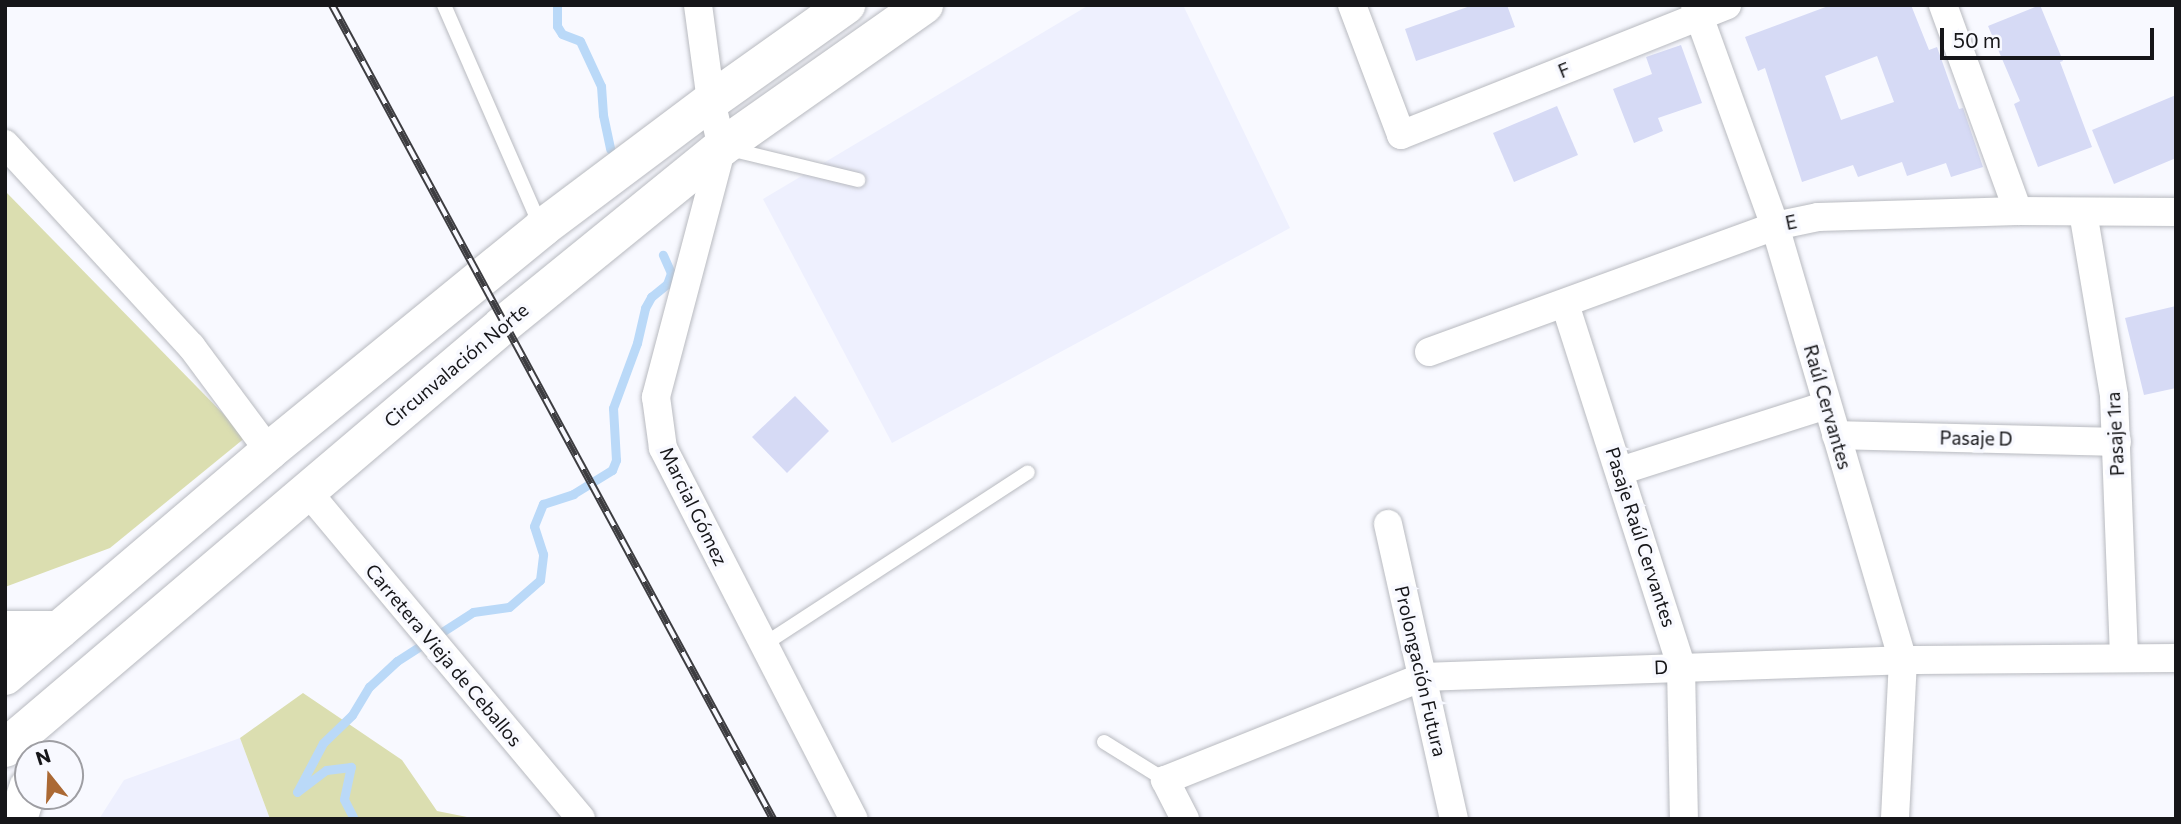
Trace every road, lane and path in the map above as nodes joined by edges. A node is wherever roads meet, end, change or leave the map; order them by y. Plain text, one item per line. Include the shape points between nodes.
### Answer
1 (444, 5) edge
2 (698, 5) edge
3 (846, 5) edge
4 (924, 5) edge
5 (1352, 5) edge
6 (1727, 5) edge
7 (1943, 5) edge
8 (1698, 11) edge
9 (711, 101) junction
10 (5, 144) edge
11 (722, 147) junction
12 (858, 180) dead end
13 (2018, 211) junction
14 (2083, 212) junction
15 (2176, 212) edge
16 (1775, 226) junction
17 (542, 228) junction
18 (1565, 304) junction
19 (1429, 352) dead end
20 (1827, 405) junction
21 (1836, 435) junction
22 (2116, 442) junction
23 (269, 451) junction
24 (1028, 471) dead end
25 (1620, 471) junction
26 (307, 491) junction
27 (1388, 524) dead end
28 (5, 630) edge
29 (59, 630) junction
30 (763, 645) junction
31 (2124, 658) junction
32 (2176, 658) edge
33 (1903, 660) junction
34 (1682, 666) junction
35 (96, 670) junction
36 (5, 676) edge
37 (1422, 677) junction
38 (50, 740) edge
39 (1104, 742) dead end
40 (5, 748) edge
41 (1165, 780) junction
42 (582, 819) edge
43 (855, 819) edge
44 (1185, 819) edge
45 (1454, 819) edge
46 (1684, 819) edge
47 (1895, 819) edge

1 - 17 lane
2 - 9 street, Marcial Gómez
3 - 9 highway
4 - 11 highway, Circunvalación Norte
5 - 8 street, F via 1401,135
6 - 8 street, F
7 - 13 street
8 - 16 street, Raúl Cervantes
9 - 11 street, Marcial Gómez
9 - 17 highway
10 - 23 street via 191,346
11 - 12 lane
11 - 26 highway, Circunvalación Norte
11 - 30 street, Marcial Gómez via 656,397 663,448
13 - 14 street, E
13 - 16 street, E via 1818,217
14 - 15 street, E
14 - 22 street, Pasaje 1ra via 2114,396
16 - 18 street, E
16 - 20 street, Raúl Cervantes
17 - 23 highway
18 - 19 street, E
18 - 25 street, Pasaje Raúl Cervantes
20 - 21 street, Raúl Cervantes
20 - 25 street
21 - 22 street, Pasaje D
21 - 33 street, Raúl Cervantes
22 - 31 street, Pasaje 1ra
23 - 29 highway
24 - 30 lane
25 - 34 street, Pasaje Raúl Cervantes
26 - 35 highway, Circunvalación Norte
26 - 42 street, Carretera Vieja de Ceballos
27 - 37 street, Prolongación Futura
28 - 29 highway
29 - 36 highway
30 - 43 street, Marcial Gómez
31 - 32 street, D
31 - 33 street, D
33 - 34 street, D
33 - 47 street, Raúl Cervantes
34 - 37 street, D
34 - 46 street, Pasaje Raúl Cervantes
35 - 38 highway
35 - 40 highway, Circunvalación Norte
37 - 41 street, D
37 - 45 street, Prolongación Futura
39 - 41 lane
41 - 44 street

